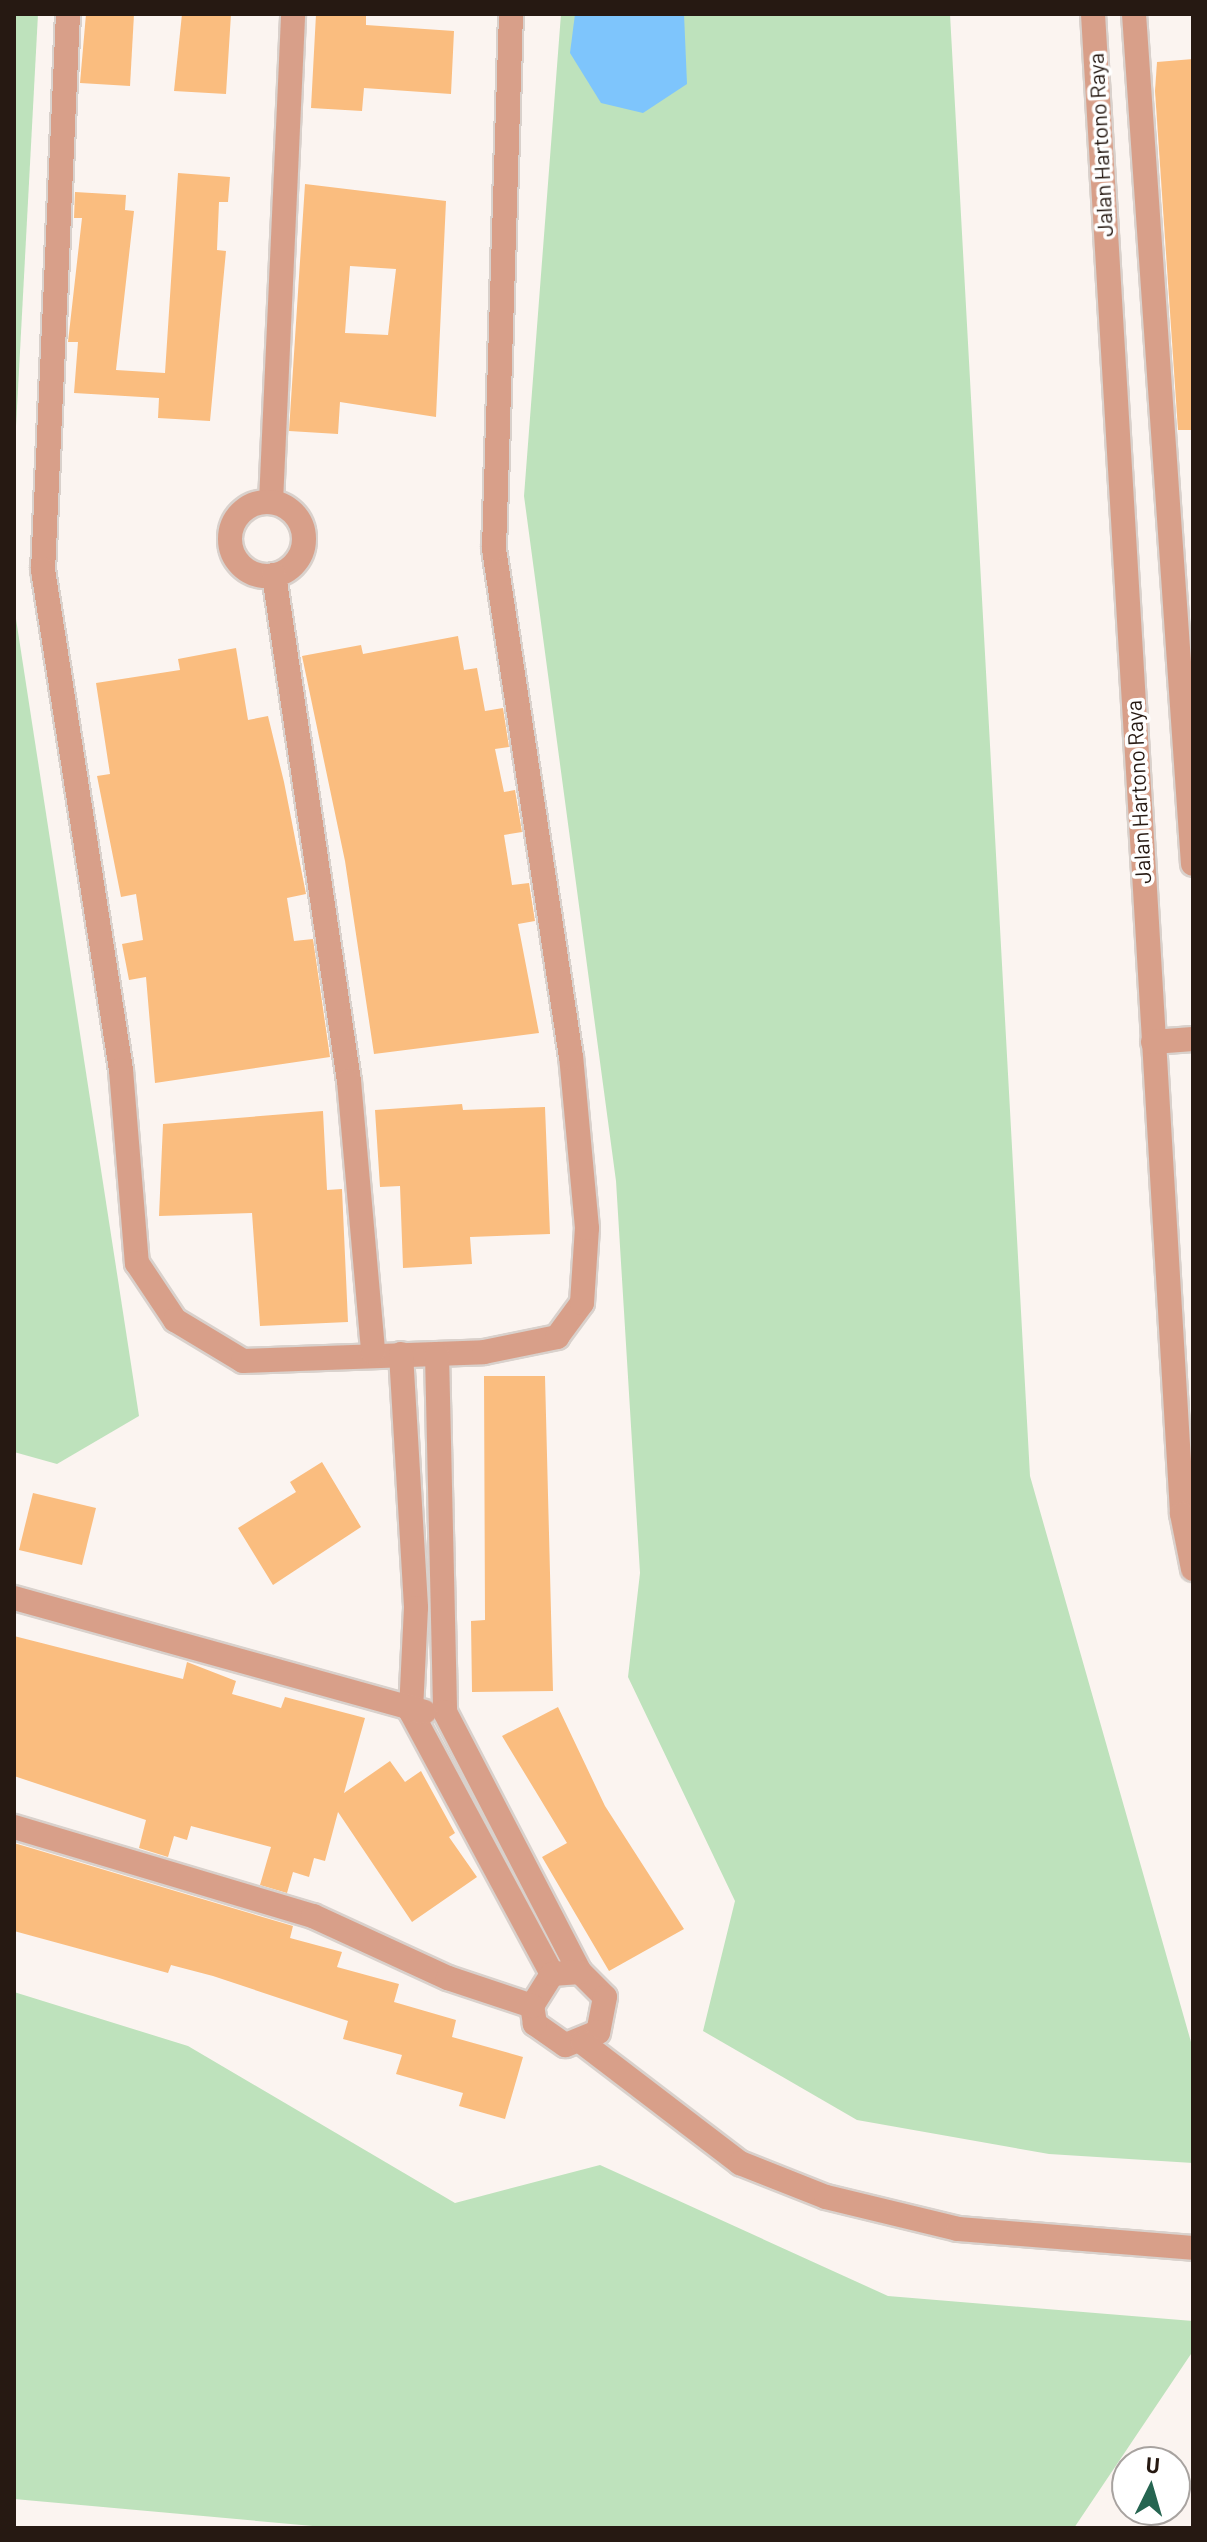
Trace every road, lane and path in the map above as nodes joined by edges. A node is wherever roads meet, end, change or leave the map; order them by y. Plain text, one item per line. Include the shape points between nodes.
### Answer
1 (68, 14) edge
2 (293, 14) edge
3 (511, 14) edge
4 (1093, 14) edge
5 (1134, 14) edge
6 (271, 502) junction
7 (274, 575) junction
8 (1193, 864) edge
9 (1193, 1039) edge
10 (1153, 1042) junction
11 (373, 1352) junction
12 (401, 1354) junction
13 (437, 1354) junction
14 (1193, 1569) edge
15 (14, 1598) edge
16 (411, 1712) junction
17 (445, 1712) junction
18 (14, 1827) edge
19 (580, 1972) junction
20 (552, 1974) junction
21 (532, 2006) junction
22 (583, 2043) junction
23 (1193, 2248) edge

1 - 11 street via 43,570 121,1070 137,1263 175,1320 224,1355 271,1361
2 - 6 street
3 - 13 street via 494,549 571,1057 587,1228 582,1303 557,1337
4 - 10 street, Jalan Hartono Raya
5 - 8 street
6 - 7 street via 294,513 304,537 296,562
6 - 7 street via 238,515 231,550 240,565
7 - 11 street via 349,1081
9 - 10 street
10 - 14 street, Jalan Hartono Raya via 1182,1514
11 - 12 street
12 - 13 street
12 - 16 street via 416,1608
13 - 17 street
15 - 16 street
16 - 17 street
16 - 20 street
17 - 19 street
18 - 21 street via 313,1916 448,1978
19 - 20 street
19 - 22 street via 601,1989 606,2016
20 - 21 street
21 - 22 street via 547,2038
22 - 23 street via 740,2163 826,2197 958,2229

